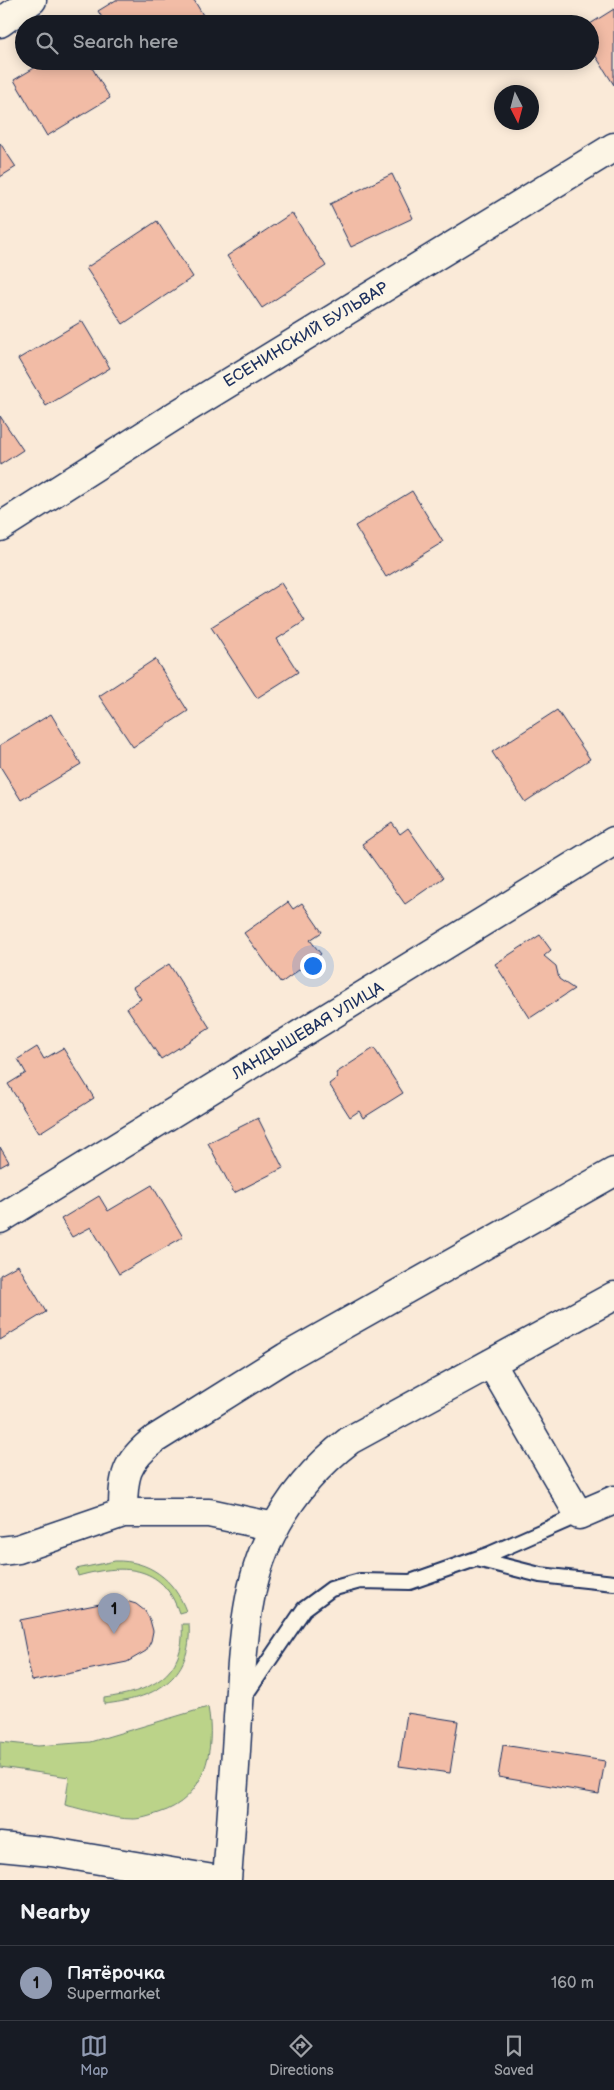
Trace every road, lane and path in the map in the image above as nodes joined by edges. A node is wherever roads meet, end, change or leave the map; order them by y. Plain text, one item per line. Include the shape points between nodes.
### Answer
1 (32, 0) edge
2 (0, 23) edge
3 (614, 147) edge
4 (0, 527) edge
5 (614, 842) edge
6 (614, 1172) edge
7 (0, 1220) edge
8 (614, 1296) edge
9 (492, 1363) junction
10 (614, 1500) edge
11 (123, 1513) junction
12 (579, 1515) junction
13 (275, 1527) junction
14 (0, 1551) edge
15 (477, 1559) junction
16 (614, 1583) edge
17 (239, 1704) junction
18 (0, 1847) edge
19 (219, 1880) edge
20 (228, 1880) edge

1 - 2 street
3 - 4 street, ЕСЕНИНСКИЙ БУЛЬВАР via 176,415
5 - 7 street, ЛАНДЫШЕВАЯ УЛИЦА
6 - 11 street via 286,1357 155,1439 129,1464 123,1488
8 - 9 street
9 - 12 street
9 - 13 street via 350,1440 323,1461 307,1479 285,1507
10 - 12 street
11 - 13 street via 209,1513
11 - 14 street via 18,1549
12 - 15 lane
13 - 17 street via 252,1594
15 - 16 lane via 540,1575
15 - 17 lane via 410,1582 360,1581 331,1589 304,1609
17 - 20 street
18 - 19 street via 52,1852

